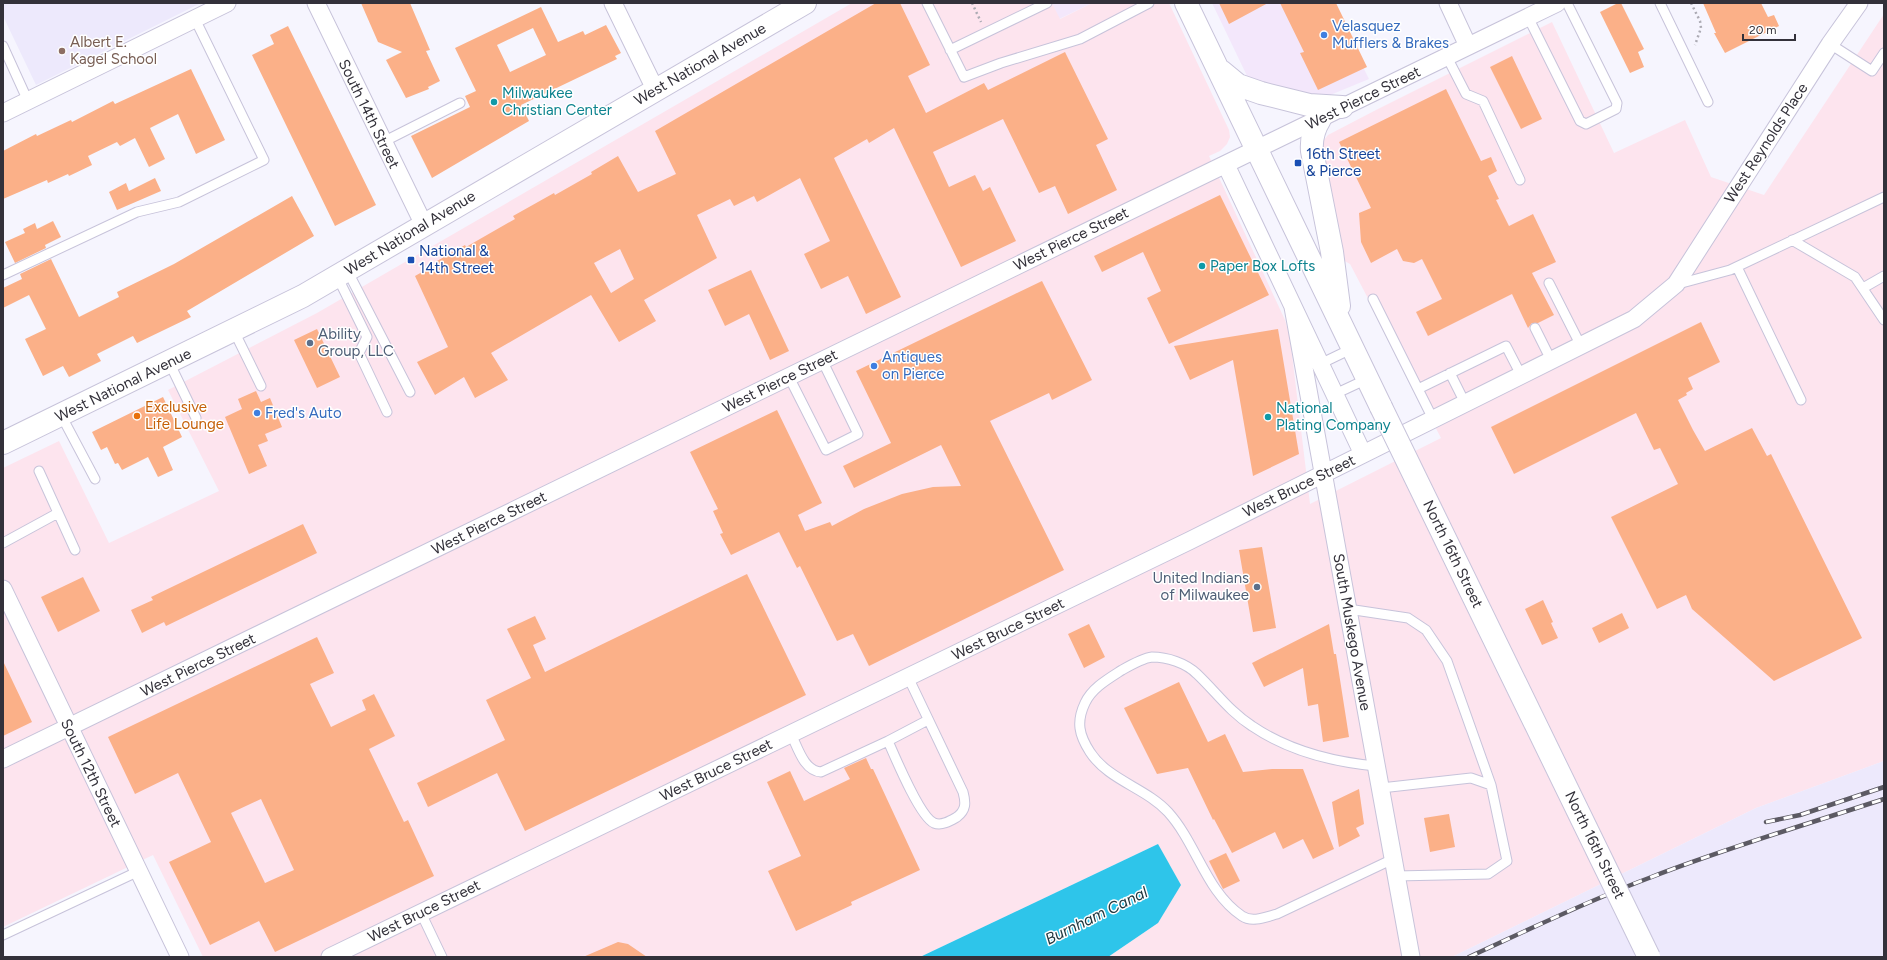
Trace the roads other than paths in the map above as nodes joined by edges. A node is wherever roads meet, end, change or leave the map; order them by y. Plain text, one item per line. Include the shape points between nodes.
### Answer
1 (227, 3) edge
2 (316, 3) edge
3 (613, 3) edge
4 (805, 3) edge
5 (927, 3) edge
6 (1046, 3) edge
7 (1149, 3) edge
8 (1186, 3) edge
9 (1448, 3) edge
10 (1557, 3) edge
11 (1567, 3) edge
12 (1660, 3) edge
13 (1859, 3) edge
14 (1528, 17) junction
15 (195, 19) junction
16 (1830, 44) junction
17 (3, 46) edge
18 (1468, 46) junction
19 (950, 50) junction
20 (1884, 53) edge
21 (1447, 57) junction
22 (1218, 69) junction
23 (655, 90) junction
24 (28, 101) junction
25 (1708, 102) dead end
26 (460, 103) dead end
27 (1342, 107) junction
28 (3, 113) edge
29 (1320, 119) junction
30 (383, 142) junction
31 (1258, 150) junction
32 (1226, 165) junction
33 (1520, 180) dead end
34 (1884, 197) edge
35 (424, 225) junction
36 (1792, 240) junction
37 (1736, 267) junction
38 (342, 273) junction
39 (3, 275) edge
40 (1884, 276) edge
41 (1549, 283) dead end
42 (1676, 284) junction
43 (1863, 288) junction
44 (1373, 299) dead end
45 (1293, 308) junction
46 (1884, 320) edge
47 (1341, 325) junction
48 (1535, 328) dead end
49 (234, 331) junction
50 (1581, 346) junction
51 (1349, 350) dead end
52 (822, 360) junction
53 (1551, 360) junction
54 (169, 362) junction
55 (1320, 364) junction
56 (1450, 373) junction
57 (1521, 376) junction
58 (789, 377) junction
59 (1365, 380) dead end
60 (261, 386) dead end
61 (1418, 389) junction
62 (410, 392) dead end
63 (1334, 394) junction
64 (1801, 400) dead end
65 (1466, 403) junction
66 (387, 412) dead end
67 (61, 415) junction
68 (196, 418) dead end
69 (1433, 419) junction
70 (3, 443) edge
71 (1363, 454) junction
72 (39, 470) dead end
73 (1324, 475) junction
74 (95, 479) dead end
75 (58, 514) junction
76 (3, 543) edge
77 (75, 550) dead end
78 (3, 589) edge
79 (1348, 609) junction
80 (908, 677) junction
81 (928, 720) junction
82 (69, 728) junction
83 (791, 734) junction
84 (888, 741) junction
85 (3, 759) edge
86 (1376, 766) junction
87 (1491, 785) junction
88 (1381, 788) junction
89 (1393, 859) junction
90 (139, 871) junction
91 (1396, 876) junction
92 (420, 913) junction
93 (3, 935) edge
94 (180, 957) edge
95 (330, 957) edge
96 (442, 957) edge
97 (1411, 957) edge
98 (1649, 957) edge

1 - 15 street
2 - 30 street, South 14th Street
3 - 23 street
4 - 23 main road, West National Avenue
5 - 19 lane
6 - 19 lane
7 - 19 lane via 1080,39 964,77
8 - 22 main road, North 16th Street
9 - 18 street
10 - 14 street, West Pierce Street
11 - 14 lane via 1617,103 1616,109 1586,124 1580,122
12 - 25 lane
13 - 16 street, West Reynolds Place
14 - 18 street, West Pierce Street
15 - 24 street
15 - 39 lane via 264,160 179,202 137,212
16 - 20 lane via 1872,71
16 - 42 street, West Reynolds Place
17 - 24 lane
18 - 21 street, West Pierce Street
21 - 27 street, West Pierce Street
21 - 33 lane via 1466,94 1483,101
22 - 27 main road via 1238,86 1309,105
22 - 31 main road, North 16th Street
23 - 35 main road, West National Avenue
24 - 28 street
26 - 30 lane
27 - 29 street, West Pierce Street
29 - 31 street, West Pierce Street
29 - 47 main road via 1311,139
30 - 35 street, South 14th Street
31 - 32 street, West Pierce Street
31 - 47 main road, North 16th Street
32 - 45 street, South Muskego Avenue
32 - 52 street, West Pierce Street
34 - 36 lane
35 - 38 main road, West National Avenue
36 - 37 lane
36 - 43 lane via 1855,277
37 - 42 lane
37 - 64 lane
38 - 49 main road, West National Avenue
38 - 62 lane
38 - 66 lane via 367,337 359,353
40 - 43 lane
41 - 50 lane
42 - 50 street, West Bruce Street via 1634,319
43 - 46 lane
44 - 61 lane
45 - 55 street, South Muskego Avenue
45 - 73 street, South Muskego Avenue
47 - 98 main road, North 16th Street, bridge
48 - 53 lane
49 - 54 main road, West National Avenue
49 - 60 lane
50 - 53 street, West Bruce Street
51 - 55 lane
52 - 58 street, West Pierce Street
52 - 58 lane via 858,434 826,450
53 - 57 street, West Bruce Street
54 - 67 main road, West National Avenue
54 - 68 lane
55 - 63 street, South Muskego Avenue
56 - 57 lane via 1506,346
56 - 61 lane
56 - 65 lane
57 - 65 street, West Bruce Street
58 - 82 street, West Pierce Street
59 - 63 lane
61 - 69 lane
63 - 71 street, South Muskego Avenue
65 - 69 street, West Bruce Street
67 - 70 main road, West National Avenue
67 - 74 lane
69 - 71 street, West Bruce Street
71 - 73 street, West Bruce Street
72 - 75 lane
73 - 79 street, South Muskego Avenue
73 - 80 street, West Bruce Street
75 - 76 lane
75 - 77 lane
78 - 82 street, South 12th Street
79 - 86 street, South Muskego Avenue
79 - 87 lane via 1408,618 1426,630 1447,661
80 - 81 lane
80 - 83 street, West Bruce Street
81 - 84 lane
81 - 84 lane via 965,801 961,813 946,823 936,824 924,813
82 - 85 street, West Pierce Street
82 - 90 street, South 12th Street
83 - 84 lane via 806,764 811,769 821,772
83 - 92 street, West Bruce Street
86 - 88 street, South Muskego Avenue
86 - 89 lane via 1332,760 1283,743 1246,722 1224,704 1196,673 1185,665 1168,659 1150,657 1126,667 1100,685 1087,699 1082,710 1079,733 1091,754 1110,772 1143,792 1167,811 1186,835 1208,878 1227,905 1244,918 1258,919 1277,914
87 - 88 lane via 1471,778
87 - 91 lane via 1506,861 1488,874
88 - 89 street, South Muskego Avenue
89 - 91 street, South Muskego Avenue
90 - 93 lane
90 - 94 street, South 12th Street
91 - 97 street, South Muskego Avenue
92 - 95 street, West Bruce Street
92 - 96 lane

